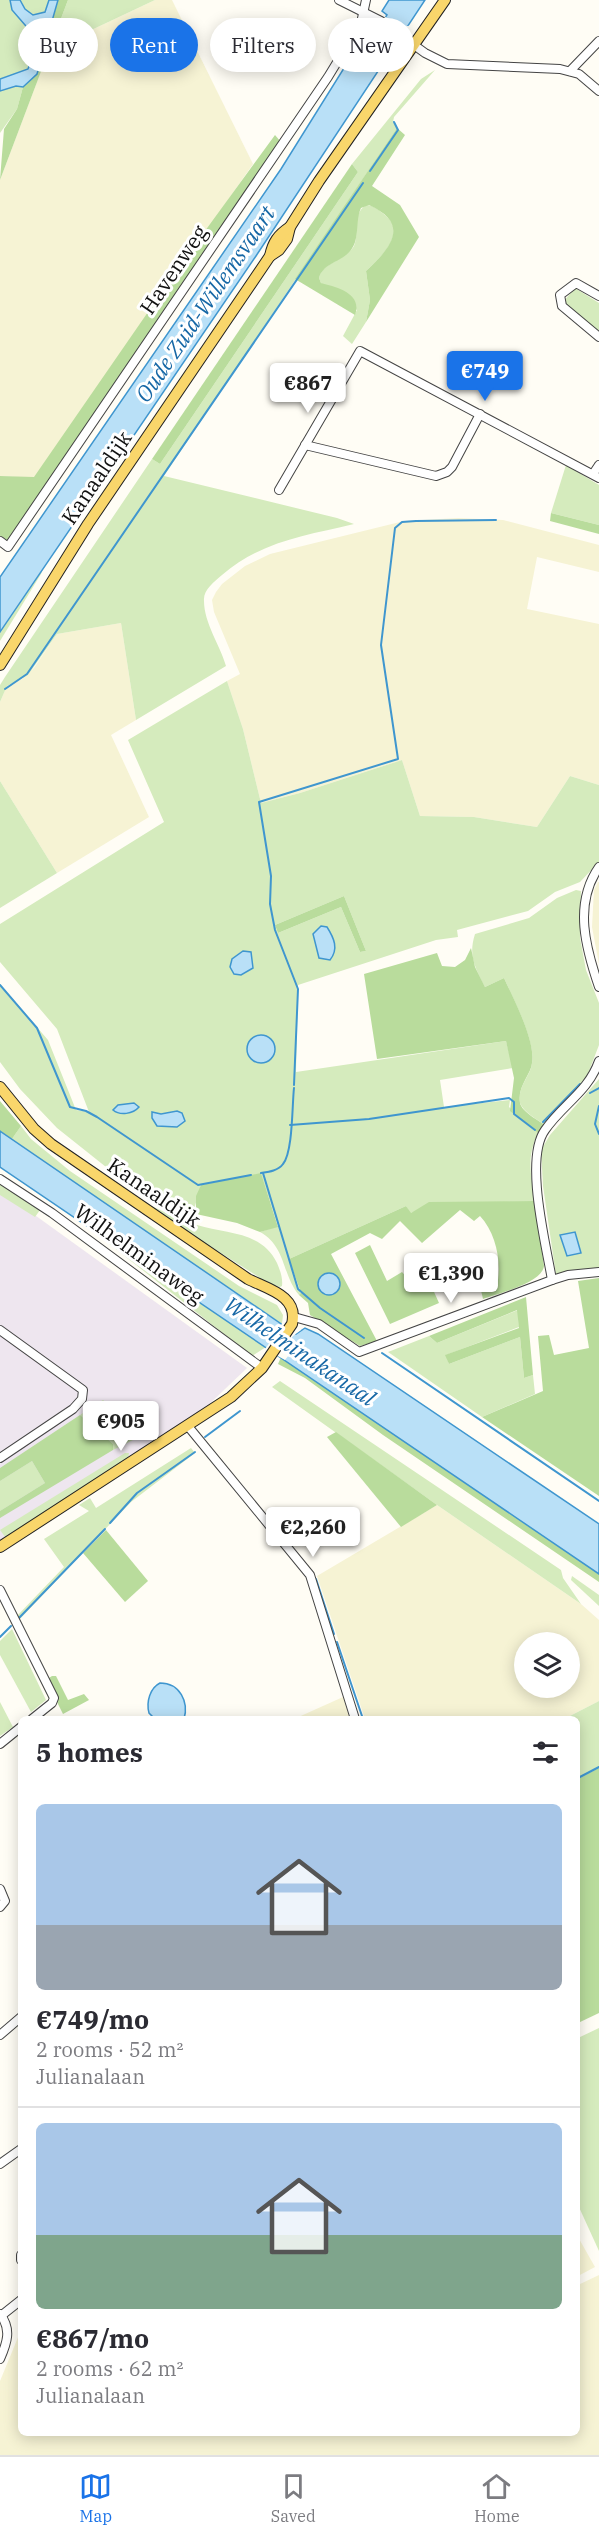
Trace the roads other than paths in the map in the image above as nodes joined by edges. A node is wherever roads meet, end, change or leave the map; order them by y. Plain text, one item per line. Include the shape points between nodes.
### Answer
1 (339, 0) edge
2 (366, 0) edge
3 (445, 0) edge
4 (364, 12) junction
5 (599, 41) edge
6 (415, 46) junction
7 (570, 71) junction
8 (599, 91) edge
9 (599, 297) edge
10 (599, 337) edge
11 (480, 414) junction
12 (305, 445) junction
13 (599, 465) edge
14 (596, 476) edge
15 (279, 490) dead end
16 (0, 541) edge
17 (0, 665) edge
18 (599, 867) edge
19 (599, 987) edge
20 (599, 1061) edge
21 (0, 1088) edge
22 (0, 1179) edge
23 (599, 1272) edge
24 (552, 1280) junction
25 (293, 1320) junction
26 (0, 1330) edge
27 (261, 1368) junction
28 (187, 1425) junction
29 (0, 1458) edge
30 (0, 1547) edge
31 (0, 1590) edge
32 (36, 1716) edge
33 (354, 1716) edge
34 (18, 1729) edge
35 (0, 1744) edge
36 (0, 1889) edge
37 (0, 1907) edge
38 (18, 2020) edge
39 (0, 2035) edge
40 (18, 2151) edge
41 (0, 2164) edge
42 (18, 2302) edge
43 (1, 2315) edge
44 (0, 2359) edge

1 - 4 street
2 - 4 street, Havenweg
3 - 6 main road, Kanaaldijk
4 - 6 street
4 - 16 street, Havenweg via 328,77 8,547
5 - 7 street
6 - 7 street via 447,64
6 - 17 main road, Kanaaldijk via 290,227 279,234 270,256 88,524
7 - 8 street
9 - 10 street via 576,282 560,295 559,301
11 - 12 street via 452,466 436,476
11 - 12 street via 360,351
11 - 14 street
12 - 15 street
13 - 14 street
18 - 19 street via 588,888 584,909 588,957
20 - 24 street via 590,1083 544,1131 537,1147 536,1180
21 - 25 main road, Kanaaldijk via 51,1144 248,1280 289,1301
22 - 27 street, Wilhelminaweg
23 - 24 street
24 - 25 street via 359,1352 319,1324
25 - 27 main road
26 - 29 street via 83,1390 82,1399 73,1409
27 - 28 main road via 231,1397
28 - 30 main road
28 - 33 street via 310,1575
31 - 32 street via 54,1698
34 - 35 street
36 - 37 street via 5,1901
38 - 39 street
40 - 41 street
42 - 43 street
43 - 44 street via 8,2333

